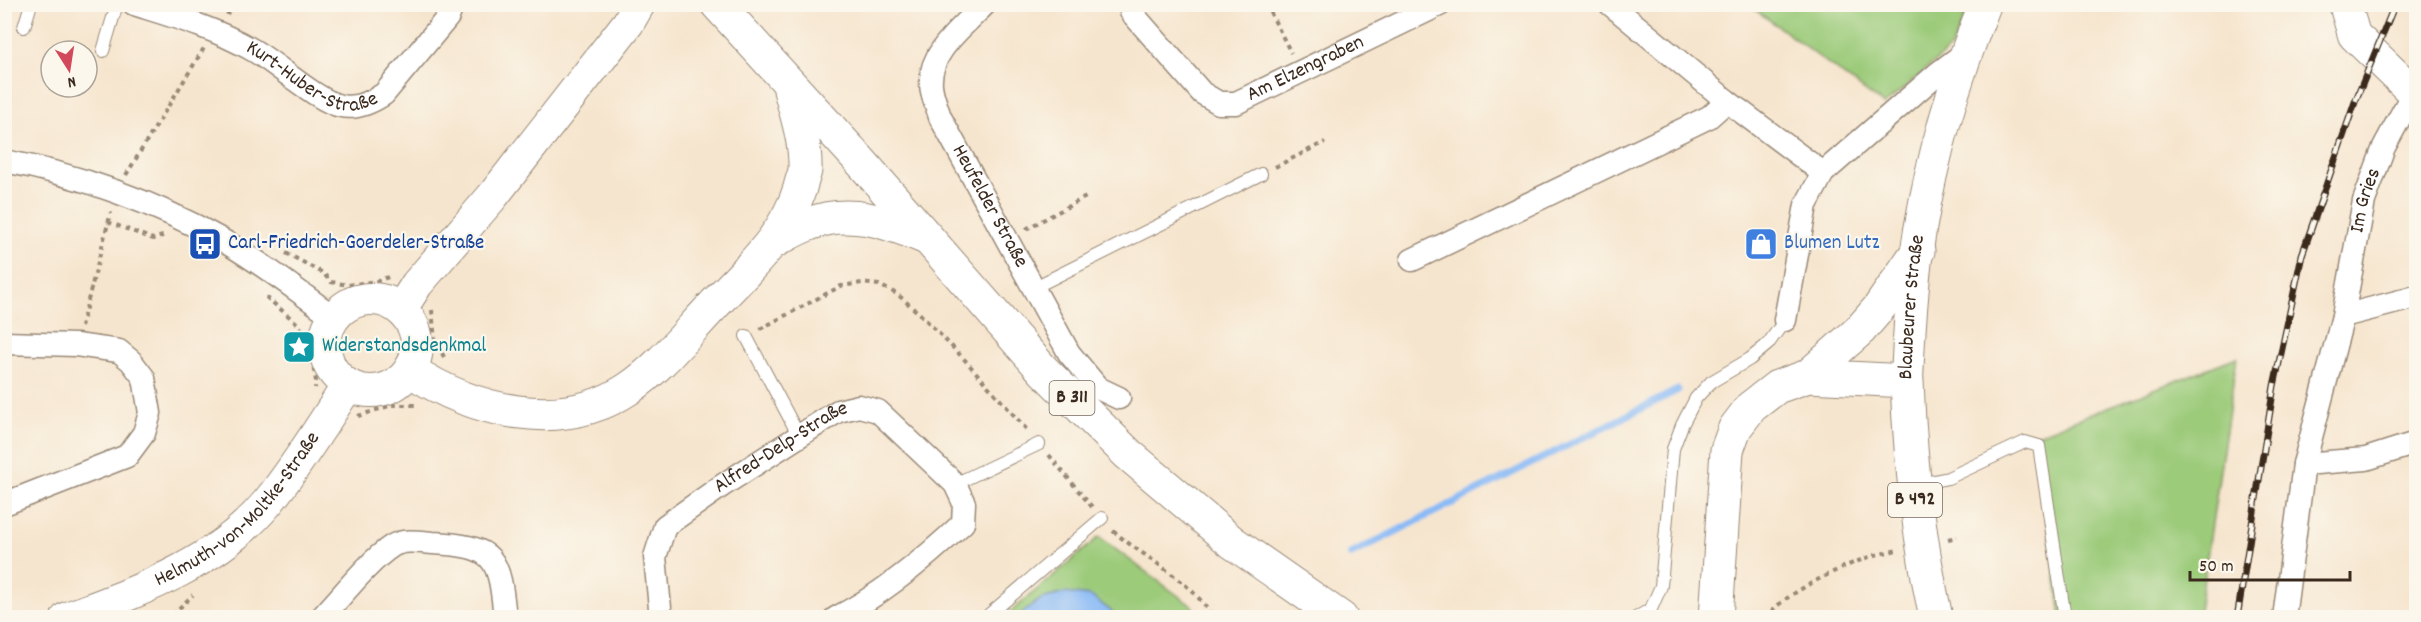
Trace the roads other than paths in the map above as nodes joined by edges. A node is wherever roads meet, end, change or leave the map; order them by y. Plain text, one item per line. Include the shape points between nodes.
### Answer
1 (31, 4) edge
2 (117, 4) edge
3 (134, 4) edge
4 (453, 4) edge
5 (717, 4) edge
6 (985, 4) edge
7 (1441, 4) edge
8 (1610, 4) edge
9 (1985, 4) edge
10 (2346, 4) edge
11 (1131, 12) dead end
12 (633, 14) edge
13 (24, 27) dead end
14 (103, 51) dead end
15 (1966, 52) junction
16 (788, 83) junction
17 (2415, 94) edge
18 (1727, 101) junction
19 (4, 161) edge
20 (1823, 173) junction
21 (1261, 174) road end
22 (928, 239) junction
23 (775, 241) junction
24 (1918, 251) junction
25 (1412, 260) dead end
26 (1033, 288) junction
27 (2416, 297) edge
28 (401, 309) junction
29 (2343, 316) junction
30 (334, 317) junction
31 (1785, 320) joint
32 (746, 336) road end
33 (4, 343) edge
34 (410, 370) junction
35 (1808, 376) junction
36 (1906, 381) junction
37 (1119, 398) dead end
38 (345, 404) junction
39 (800, 436) junction
40 (2416, 443) edge
41 (1040, 444) road end
42 (2304, 464) junction
43 (955, 484) junction
44 (1914, 485) junction
45 (4, 504) edge
46 (1102, 518) road end
47 (67, 618) edge
48 (321, 618) edge
49 (505, 618) edge
50 (661, 618) edge
51 (836, 618) edge
52 (985, 618) edge
53 (1341, 618) edge
54 (1636, 618) edge
55 (1716, 618) edge
56 (1936, 618) edge
57 (2065, 618) edge
58 (2284, 618) edge

1 - 13 lane
2 - 14 lane
3 - 4 street, Kurt-Huber-Straße via 216,30 341,106 373,102 384,94 448,16
5 - 16 main road, B 311
6 - 26 street, Heufelder Straße via 933,63 931,85 940,117
7 - 11 street, Am Elzengraben via 1236,103 1219,103 1202,93
8 - 18 street
9 - 15 street, Blaubeurer Straße
10 - 17 street via 2354,35
12 - 28 street
15 - 20 street
15 - 24 street, Blaubeurer Straße via 1941,141
16 - 22 main road, B 311
16 - 23 main road via 802,131 805,172 794,208
17 - 29 street, Im Gries via 2384,147 2364,201
18 - 20 street
18 - 25 street via 1709,117
19 - 30 street via 48,171 164,211 221,239
20 - 31 street via 1806,205
21 - 26 lane
22 - 23 main road via 880,220 842,216 810,223
22 - 53 main road, B 311 via 1043,370 1128,454 1232,542
23 - 34 main road via 655,366 628,389 596,405 520,414 474,403 434,386
24 - 35 main road via 1860,330
24 - 36 street, Blaubeurer Straße
26 - 37 street, Heufelder Straße via 1069,352 1098,388
27 - 29 street
28 - 30 street via 386,301 367,299 348,304
28 - 34 street via 416,331 416,358
29 - 42 street, Im Gries
30 - 38 street via 325,338 326,357
31 - 54 lane via 1768,344 1711,382 1696,398 1682,425 1673,449 1660,586 1651,609
32 - 39 lane
33 - 45 street via 76,345 119,351 144,378 150,413 144,433 127,456
34 - 38 street via 403,379 382,390 359,390
35 - 36 main road
35 - 55 main road via 1777,387 1751,407 1735,428 1727,450
36 - 44 main road, Blaubeurer Straße / B 492
38 - 47 street, Helmuth-von-Moltke-Straße via 266,504 232,536 161,581
39 - 43 street, Alfred-Delp-Straße via 838,411 859,406 878,411
39 - 50 street, Alfred-Delp-Straße via 665,526 655,557
40 - 42 street via 2366,459
41 - 43 lane
42 - 58 street, Im Gries
43 - 51 street, Alfred-Delp-Straße via 964,503 963,523 923,560
44 - 56 main road, Blaubeurer Straße / B 492
44 - 57 lane via 1948,478 2025,442 2039,446
46 - 52 lane
48 - 49 street via 394,545 411,542 465,544 488,554 501,577

